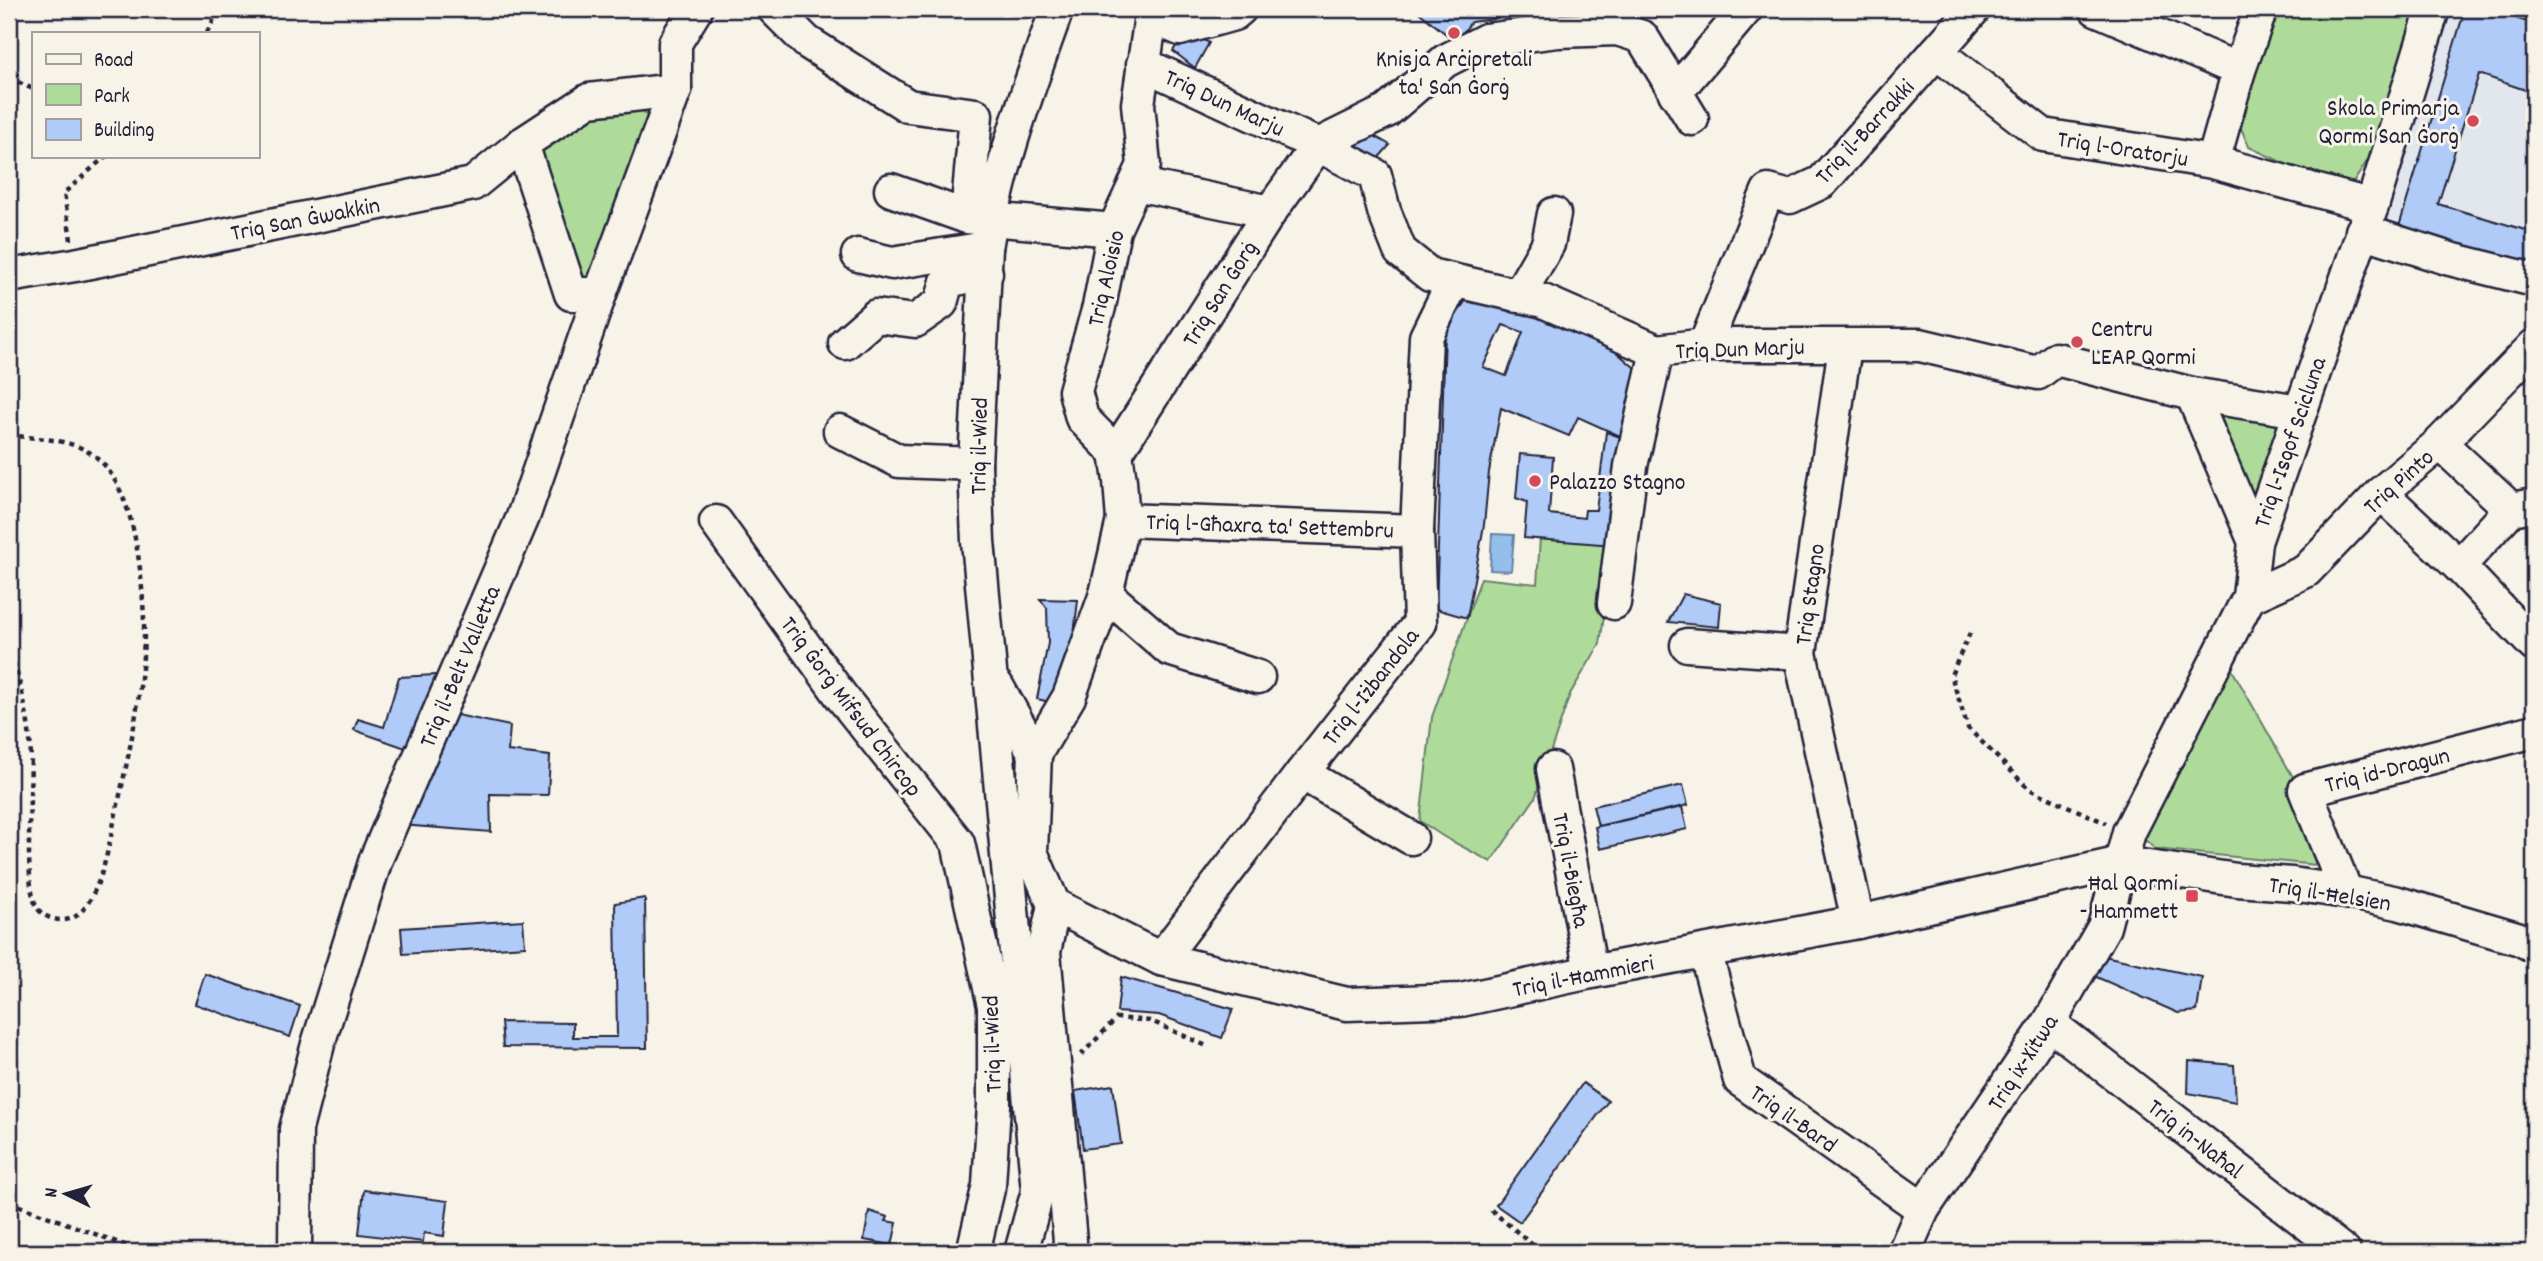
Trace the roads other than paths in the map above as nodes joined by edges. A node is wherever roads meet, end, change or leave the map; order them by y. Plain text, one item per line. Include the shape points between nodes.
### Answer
1 (696, 9) edge
2 (774, 9) edge
3 (1057, 9) edge
4 (1240, 9) edge
5 (1746, 9) edge
6 (1974, 9) edge
7 (2096, 9) edge
8 (2261, 9) edge
9 (2433, 9) edge
10 (1151, 13) edge
11 (1616, 19) edge
12 (1560, 20) edge
13 (1936, 52) junction
14 (1143, 64) junction
15 (2239, 70) junction
16 (674, 90) junction
17 (1675, 93) junction
18 (1692, 120) dead end
19 (522, 144) junction
20 (1318, 145) junction
21 (2213, 162) junction
22 (1136, 184) junction
23 (891, 190) dead end
24 (1270, 212) junction
25 (1554, 214) dead end
26 (2367, 218) junction
27 (1114, 230) junction
28 (982, 240) junction
29 (858, 256) dead end
30 (9, 276) edge
31 (2534, 280) edge
32 (1453, 282) junction
33 (600, 294) junction
34 (1518, 296) junction
35 (845, 343) dead end
36 (1705, 345) junction
37 (1844, 346) junction
38 (2534, 346) edge
39 (1657, 351) junction
40 (2192, 394) junction
41 (2299, 411) junction
42 (840, 431) dead end
43 (2440, 443) junction
44 (1116, 453) junction
45 (975, 464) junction
46 (2381, 493) junction
47 (2523, 507) edge
48 (1123, 520) junction
49 (716, 523) dead end
50 (1417, 531) junction
51 (2255, 542) junction
52 (2459, 566) junction
53 (1106, 594) junction
54 (2249, 597) junction
55 (1615, 603) dead end
56 (1687, 645) dead end
57 (2534, 645) edge
58 (1800, 653) junction
59 (992, 675) junction
60 (1258, 677) dead end
61 (2534, 732) edge
62 (1035, 754) junction
63 (1553, 769) dead end
64 (1302, 773) junction
65 (1411, 838) dead end
66 (2121, 863) junction
67 (2346, 892) junction
68 (1011, 893) junction
69 (968, 898) junction
70 (1054, 905) junction
71 (1858, 922) junction
72 (2534, 946) edge
73 (1705, 951) junction
74 (1161, 959) junction
75 (1591, 972) junction
76 (2049, 1023) junction
77 (1923, 1209) junction
78 (976, 1243) edge
79 (1022, 1248) edge
80 (2336, 1250) edge
81 (295, 1252) edge
82 (1068, 1252) edge
83 (1904, 1252) edge

1 - 16 street, Triq il-Belt Valletta via 676,43
2 - 28 street via 807,42 908,106 976,115
3 - 28 street, Triq il-Wied via 1012,132
4 - 10 street via 1234,15 1180,29
5 - 17 street
6 - 13 street, Triq il-Barrakki
7 - 15 street
8 - 15 street
9 - 26 street, Triq l-Isqof Scicluna
10 - 14 street, Triq Aloisio
11 - 12 street, Triq San Ġorġ
11 - 17 street, Triq San Ġorġ via 1642,37
12 - 20 street, Triq San Ġorġ via 1486,40 1445,61 1387,111
13 - 21 street, Triq l-Oratorju via 2043,135
13 - 36 street, Triq il-Barrakki via 1856,121 1822,182 1790,197 1768,191
14 - 20 street, Triq Dun Marju
14 - 22 street, Triq Aloisio via 1138,104 1144,165
15 - 21 street
16 - 19 street, Triq San Ġwakkin via 589,100
16 - 33 street, Triq il-Belt Valletta
17 - 18 street, Triq San Ġorġ
19 - 30 street, Triq San Ġwakkin via 473,184
19 - 33 street via 571,294
20 - 24 street, Triq San Ġorġ
20 - 32 street, Triq Dun Marju via 1375,175 1400,251 1430,275
21 - 26 street, Triq l-Oratorju
22 - 24 street
22 - 27 street, Triq Aloisio
23 - 28 street
24 - 44 street, Triq San Ġorġ
25 - 34 street via 1548,244
26 - 31 street, Triq l-Oratorju via 2450,260
26 - 41 street, Triq l-Isqof Scicluna
27 - 28 street
27 - 44 street, Triq Aloisio via 1099,307 1075,391 1082,418
28 - 29 street via 892,263
28 - 35 street via 947,281 941,303 915,321 876,316
28 - 45 street, Triq il-Wied
32 - 34 street, Triq Dun Marju
32 - 50 street, Triq l-Iżbandola via 1426,337
33 - 81 street, Triq il-Belt Valletta via 523,517 372,872 296,1129
34 - 39 street, Triq Dun Marju via 1543,301
36 - 37 street, Triq Dun Marju
36 - 39 street, Triq Dun Marju
37 - 40 street, Triq Dun Marju via 1920,345 2038,373 2056,359
37 - 58 street, Triq Stagno
38 - 43 street, Triq Pinto
39 - 55 street via 1630,466
40 - 41 street, Triq Dun Marju
40 - 51 street
41 - 51 street, Triq l-Isqof Scicluna
42 - 45 street via 899,461
43 - 46 street, Triq Pinto
43 - 47 street
44 - 48 street
45 - 59 street, Triq il-Wied
46 - 52 street
46 - 54 street, Triq Pinto via 2306,571
47 - 52 street
48 - 50 street, Triq l-Għaxra ta' Settembru
48 - 53 street
49 - 69 street, Triq Ġorġ Mifsud Chircop via 841,696 958,843
50 - 64 street, Triq l-Iżbandola via 1420,623
51 - 54 street, Triq l-Isqof Scicluna
52 - 57 street
53 - 60 street via 1169,649
53 - 62 street via 1069,697
54 - 66 street, Triq l-Isqof Scicluna via 2129,832
56 - 58 street
58 - 71 street, Triq Stagno
59 - 62 street
59 - 68 street, Triq il-Wied
61 - 67 street, Triq id-Dragun via 2305,790
62 - 70 street via 1031,852
63 - 75 street, Triq il-Biegħa
64 - 65 street
64 - 74 street, Triq l-Iżbandola
66 - 67 street, Triq il-Ħelsien
66 - 71 street, Triq il-Ħammieri
66 - 76 street, Triq ix-Xitwa via 2104,927
67 - 72 street, Triq il-Ħelsien via 2398,903
68 - 69 street
68 - 79 street, Triq il-Wied via 1038,1191
69 - 78 street, Triq il-Wied via 994,1006 989,1185
70 - 74 street, Triq il-Ħammieri
70 - 82 street via 1044,952
71 - 73 street, Triq il-Ħammieri
73 - 75 street, Triq il-Ħammieri
73 - 77 street, Triq il-Bard via 1740,1080
74 - 75 street, Triq il-Ħammieri via 1347,1004 1461,999
76 - 77 street, Triq ix-Xitwa
76 - 80 street, Triq in-Naħal
77 - 83 street, Triq ix-Xitwa
78 - 79 street, Triq il-Wied

